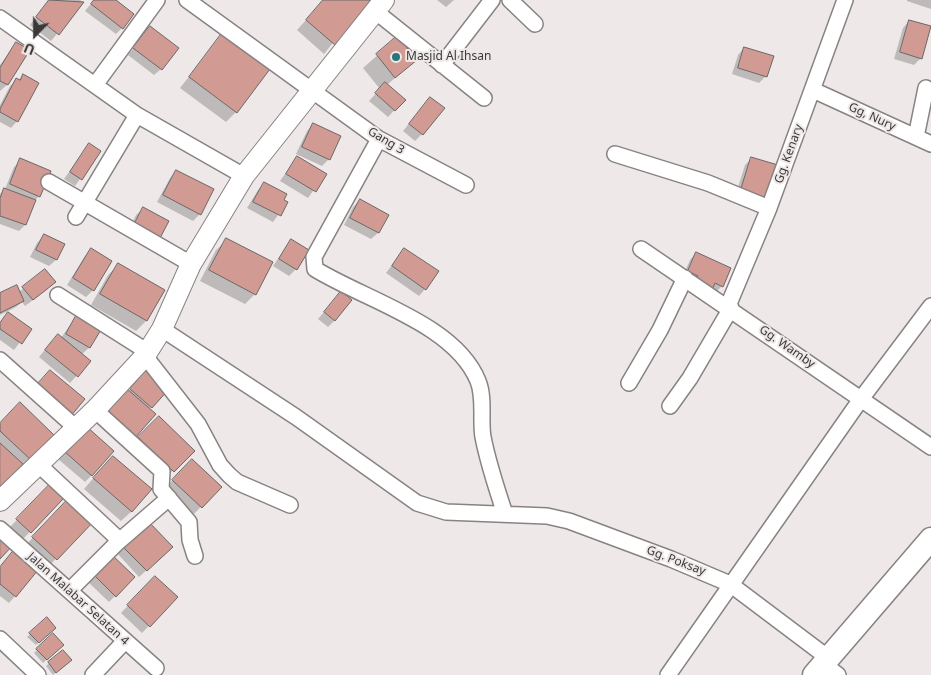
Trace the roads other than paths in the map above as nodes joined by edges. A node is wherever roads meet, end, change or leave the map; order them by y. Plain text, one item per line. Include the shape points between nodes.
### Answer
1 (157, 0) edge
2 (186, 0) edge
3 (492, 0) edge
4 (510, 0) edge
5 (839, 1) edge
6 (381, 3) edge
7 (0, 18) edge
8 (536, 24) dead end
9 (442, 65) junction
10 (94, 85) junction
11 (926, 88) dead end
12 (311, 90) junction
13 (813, 90) junction
14 (484, 98) dead end
15 (137, 115) junction
16 (916, 137) junction
17 (379, 139) junction
18 (931, 144) edge
19 (615, 154) dead end
20 (244, 176) junction
21 (49, 182) dead end
22 (466, 186) dead end
23 (84, 202) junction
24 (769, 208) junction
25 (76, 217) dead end
26 (641, 249) dead end
27 (191, 264) junction
28 (685, 278) junction
29 (58, 295) dead end
30 (931, 306) edge
31 (729, 307) junction
32 (162, 329) junction
33 (146, 354) junction
34 (0, 360) edge
35 (629, 383) dead end
36 (861, 399) junction
37 (670, 406) dead end
38 (95, 410) junction
39 (75, 427) junction
40 (931, 447) edge
41 (38, 464) junction
42 (169, 498) junction
43 (0, 501) edge
44 (290, 505) dead end
45 (505, 514) junction
46 (0, 530) edge
47 (931, 539) edge
48 (118, 542) junction
49 (195, 556) dead end
50 (730, 584) junction
51 (70, 590) junction
52 (0, 639) edge
53 (125, 641) junction
54 (156, 668) dead end
55 (825, 668) edge
56 (38, 675) edge
57 (93, 675) edge
58 (668, 675) edge

1 - 10 street
2 - 12 street, Gang 3
3 - 9 street
4 - 8 street
5 - 13 street, Gg. Kenary
6 - 9 street
6 - 12 street
7 - 10 street
9 - 14 street
10 - 15 street
11 - 16 street
12 - 17 street, Gang 3
12 - 20 street
13 - 16 street, Gg, Nury
13 - 24 street, Gg. Kenary
15 - 20 street
15 - 23 street
16 - 18 street, Gg, Nury
17 - 22 street, Gang 3
17 - 45 street via 314,257 315,269 432,330 467,362 479,382 483,437
19 - 24 street via 708,183
20 - 27 street
21 - 23 street
23 - 25 street
23 - 27 street
24 - 31 street, Gg. Kenary
26 - 28 street, Gg. Wamby
27 - 32 street
28 - 31 street, Gg. Wamby
28 - 35 street
29 - 33 street
30 - 36 street
31 - 36 street, Gg. Wamby
31 - 37 street, Gg. Kenary via 690,378
32 - 33 street
32 - 45 street, Gg. Poksay via 296,417 417,503 446,512
33 - 38 street
33 - 44 street via 198,424 228,476
34 - 39 street
36 - 40 street, Gg. Wamby
36 - 50 street
38 - 39 street
38 - 42 street via 162,471 161,489
39 - 41 street
41 - 43 street
41 - 48 street
42 - 48 street
42 - 49 street via 189,522
45 - 50 street, Gg. Poksay via 569,521
46 - 51 street, Jalan Malabar Selatan 4
47 - 55 main road
48 - 51 street
50 - 55 street, Gg. Poksay
50 - 58 street
51 - 53 street, Jalan Malabar Selatan 4
52 - 56 street
53 - 54 street, Jalan Malabar Selatan 4
53 - 57 street

